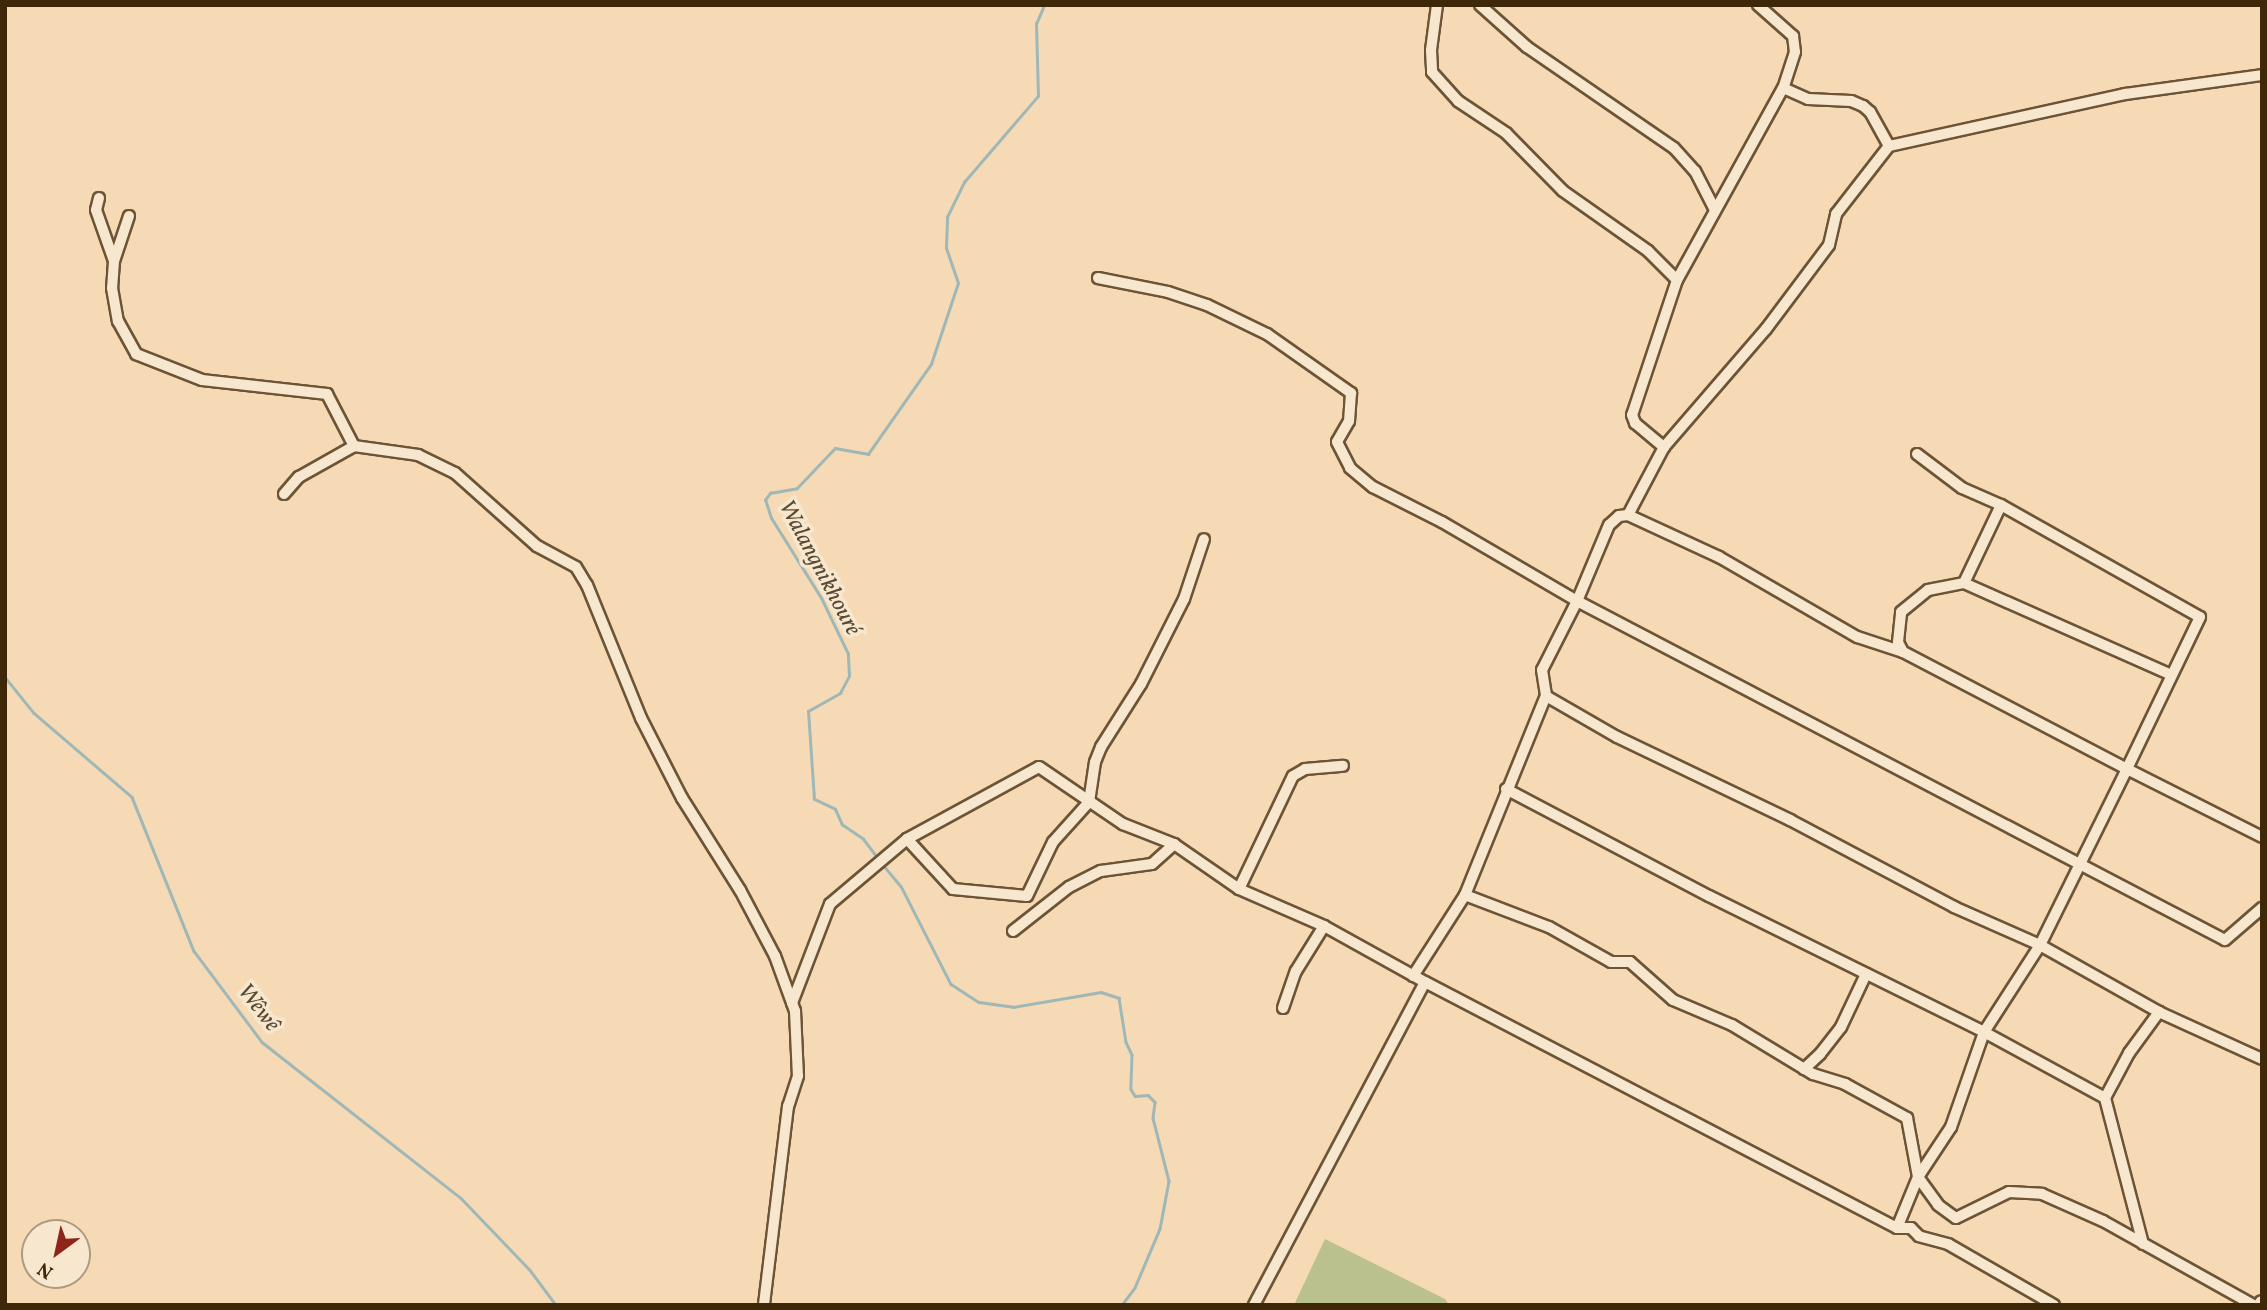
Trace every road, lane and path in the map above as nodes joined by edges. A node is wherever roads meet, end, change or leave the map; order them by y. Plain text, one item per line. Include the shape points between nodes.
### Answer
1 (1437, 5) edge
2 (1480, 5) edge
3 (1758, 5) edge
4 (2262, 75) edge
5 (1783, 88) junction
6 (1889, 146) junction
7 (99, 198) dead end
8 (1714, 208) junction
9 (129, 216) dead end
10 (114, 261) junction
11 (1098, 278) dead end
12 (1677, 280) junction
13 (354, 446) junction
14 (1664, 447) junction
15 (1917, 454) dead end
16 (284, 494) dead end
17 (2001, 505) junction
18 (1628, 515) junction
19 (1204, 539) dead end
20 (1964, 583) junction
21 (1577, 601) junction
22 (1903, 652) junction
23 (2172, 675) junction
24 (1546, 696) junction
25 (1343, 766) dead end
26 (2127, 769) junction
27 (1506, 789) junction
28 (1089, 802) junction
29 (2262, 837) edge
30 (907, 839) junction
31 (1174, 845) junction
32 (2080, 866) junction
33 (1239, 889) junction
34 (1465, 895) junction
35 (2262, 908) edge
36 (1325, 926) junction
37 (1013, 932) dead end
38 (2039, 945) junction
39 (1866, 974) junction
40 (1413, 975) junction
41 (1425, 982) junction
42 (792, 1003) junction
43 (1283, 1008) dead end
44 (2159, 1012) junction
45 (1984, 1032) junction
46 (2262, 1059) edge
47 (1804, 1069) junction
48 (2105, 1098) junction
49 (1918, 1177) junction
50 (1897, 1228) junction
51 (2143, 1244) junction
52 (764, 1305) edge
53 (1254, 1305) edge
54 (2054, 1305) edge
55 (2253, 1305) edge

1 - 12 street via 1432,72 1458,102 1506,133 1563,191 1648,251
2 - 8 street via 1527,47 1674,148 1695,171
3 - 5 street via 1793,36 1795,52
4 - 6 street via 2125,94
5 - 6 street via 1808,99 1863,106
5 - 8 street
6 - 14 street via 1836,214 1830,242 1766,329
7 - 10 street via 96,211
8 - 12 street
9 - 10 street
10 - 13 street via 112,288 118,321 136,354 202,380 327,394
11 - 21 street via 1168,292 1267,334 1351,393 1349,421 1337,442 1350,468 1373,487
12 - 14 street via 1632,415 1635,423
13 - 16 street via 299,477
13 - 42 street via 418,455 455,473 537,546 576,567 641,718 681,798 740,890 775,956
14 - 18 street
15 - 17 street via 1962,488
17 - 20 street
17 - 23 street via 2200,617
18 - 21 street via 1609,525
18 - 22 street via 1719,557 1857,637
19 - 28 street via 1184,599 1101,747
20 - 22 street via 1928,590 1901,612 1898,642
20 - 23 street
21 - 24 street via 1542,670
21 - 32 street
22 - 26 street
23 - 26 street
24 - 27 street
24 - 38 street via 1617,737
25 - 33 street via 1305,769 1293,776
26 - 29 street
26 - 32 street
27 - 34 street
27 - 39 street
28 - 30 street via 1039,767
28 - 30 street via 1053,842 1027,896 953,889
28 - 31 street via 1123,824
30 - 42 street via 830,904
31 - 33 street
31 - 37 street via 1152,864 1101,871 1069,887
32 - 35 street via 2225,940
32 - 38 street
33 - 36 street
34 - 40 street
34 - 47 street via 1549,928 1611,962 1630,962 1673,1000 1732,1025
36 - 40 street
36 - 43 street via 1296,971
38 - 44 street
38 - 45 street
39 - 45 street
39 - 47 street via 1841,1027
40 - 41 street
41 - 50 street
41 - 53 street
42 - 52 street via 798,1076 788,1106
44 - 46 street
44 - 48 street via 2129,1053
45 - 48 street
45 - 49 street via 1951,1126
47 - 49 street via 1844,1084 1907,1118
48 - 51 street
49 - 50 street
49 - 51 street via 1938,1205 1956,1218 2009,1192 2042,1194
50 - 54 street via 1911,1228 1919,1237 1948,1244
51 - 55 street

